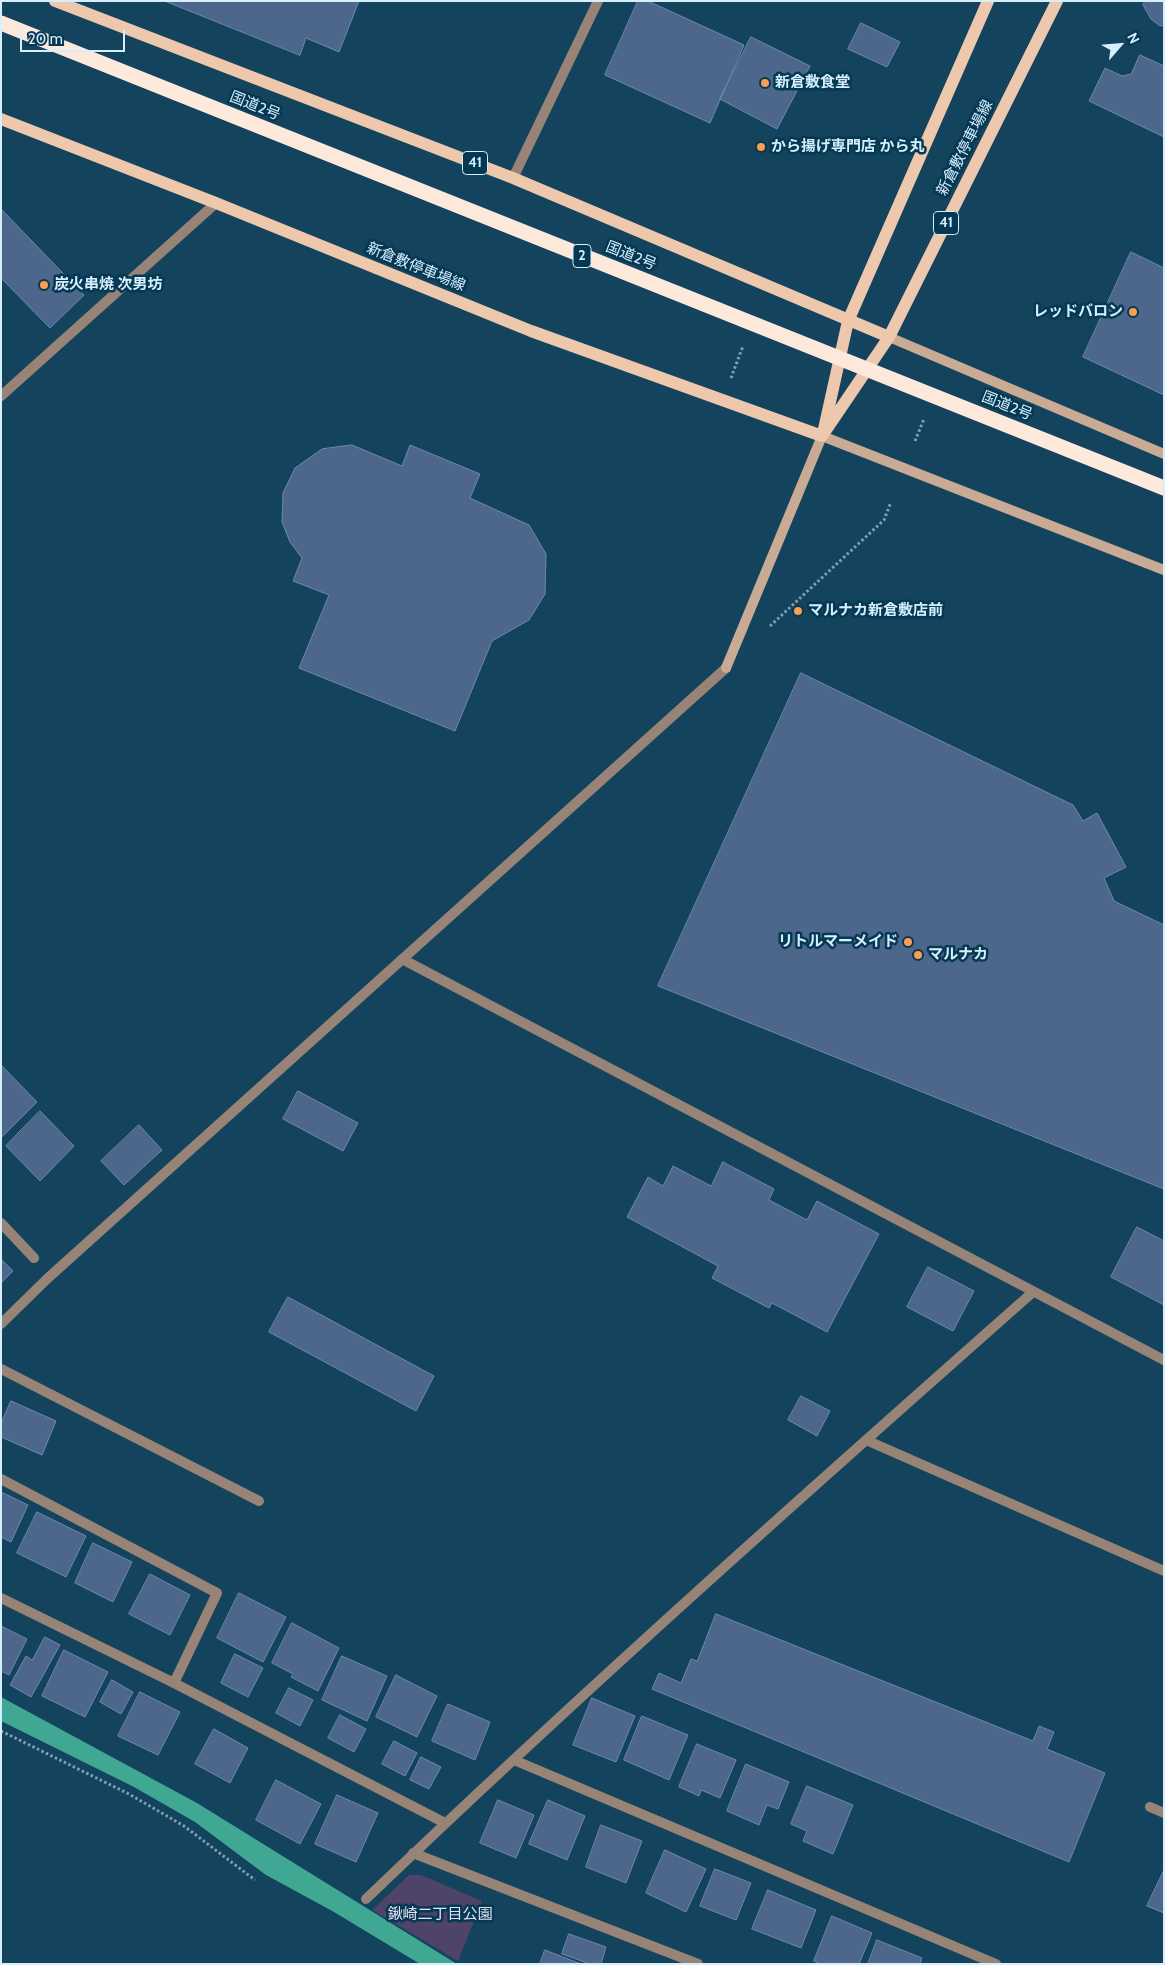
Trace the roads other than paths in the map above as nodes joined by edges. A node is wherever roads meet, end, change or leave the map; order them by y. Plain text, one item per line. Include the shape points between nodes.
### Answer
1 (55, 1) edge
2 (598, 1) edge
3 (988, 1) edge
4 (1057, 1) edge
5 (1, 23) edge
6 (1, 119) edge
7 (513, 178) junction
8 (216, 203) junction
9 (848, 321) junction
10 (889, 337) junction
11 (1, 396) edge
12 (822, 436) junction
13 (1164, 454) edge
14 (1164, 488) edge
15 (1164, 570) edge
16 (402, 959) junction
17 (1, 1223) edge
18 (34, 1258) dead end
19 (1033, 1292) junction
20 (1, 1324) edge
21 (1164, 1360) edge
22 (1, 1369) edge
23 (866, 1440) junction
24 (1, 1479) edge
25 (259, 1501) dead end
26 (1164, 1571) edge
27 (1, 1598) edge
28 (174, 1683) junction
29 (514, 1760) junction
30 (1150, 1807) dead end
31 (1164, 1813) edge
32 (445, 1823) junction
33 (413, 1853) junction
34 (366, 1899) dead end
35 (698, 1964) edge
36 (996, 1964) edge

1 - 7 main road, 41
2 - 7 street
3 - 9 main road
4 - 10 main road, 新倉敷停車場線 / 41
5 - 14 highway, 国道2号 / 2, bridge
6 - 8 main road, 新倉敷停車場線
7 - 9 main road, 41
8 - 11 street
8 - 12 main road, 新倉敷停車場線 via 531,331
9 - 10 main road, 41
9 - 12 main road
10 - 12 main road, 新倉敷停車場線 / 41
10 - 13 street
12 - 15 street
12 - 16 street via 726,668
16 - 19 street
16 - 20 street
17 - 18 street
19 - 21 street
19 - 23 street
22 - 25 street
23 - 26 street
23 - 29 street
24 - 28 street via 218,1592
27 - 28 street
28 - 32 street
29 - 32 street
29 - 36 street
30 - 31 street
32 - 33 street
33 - 34 street
33 - 35 street

